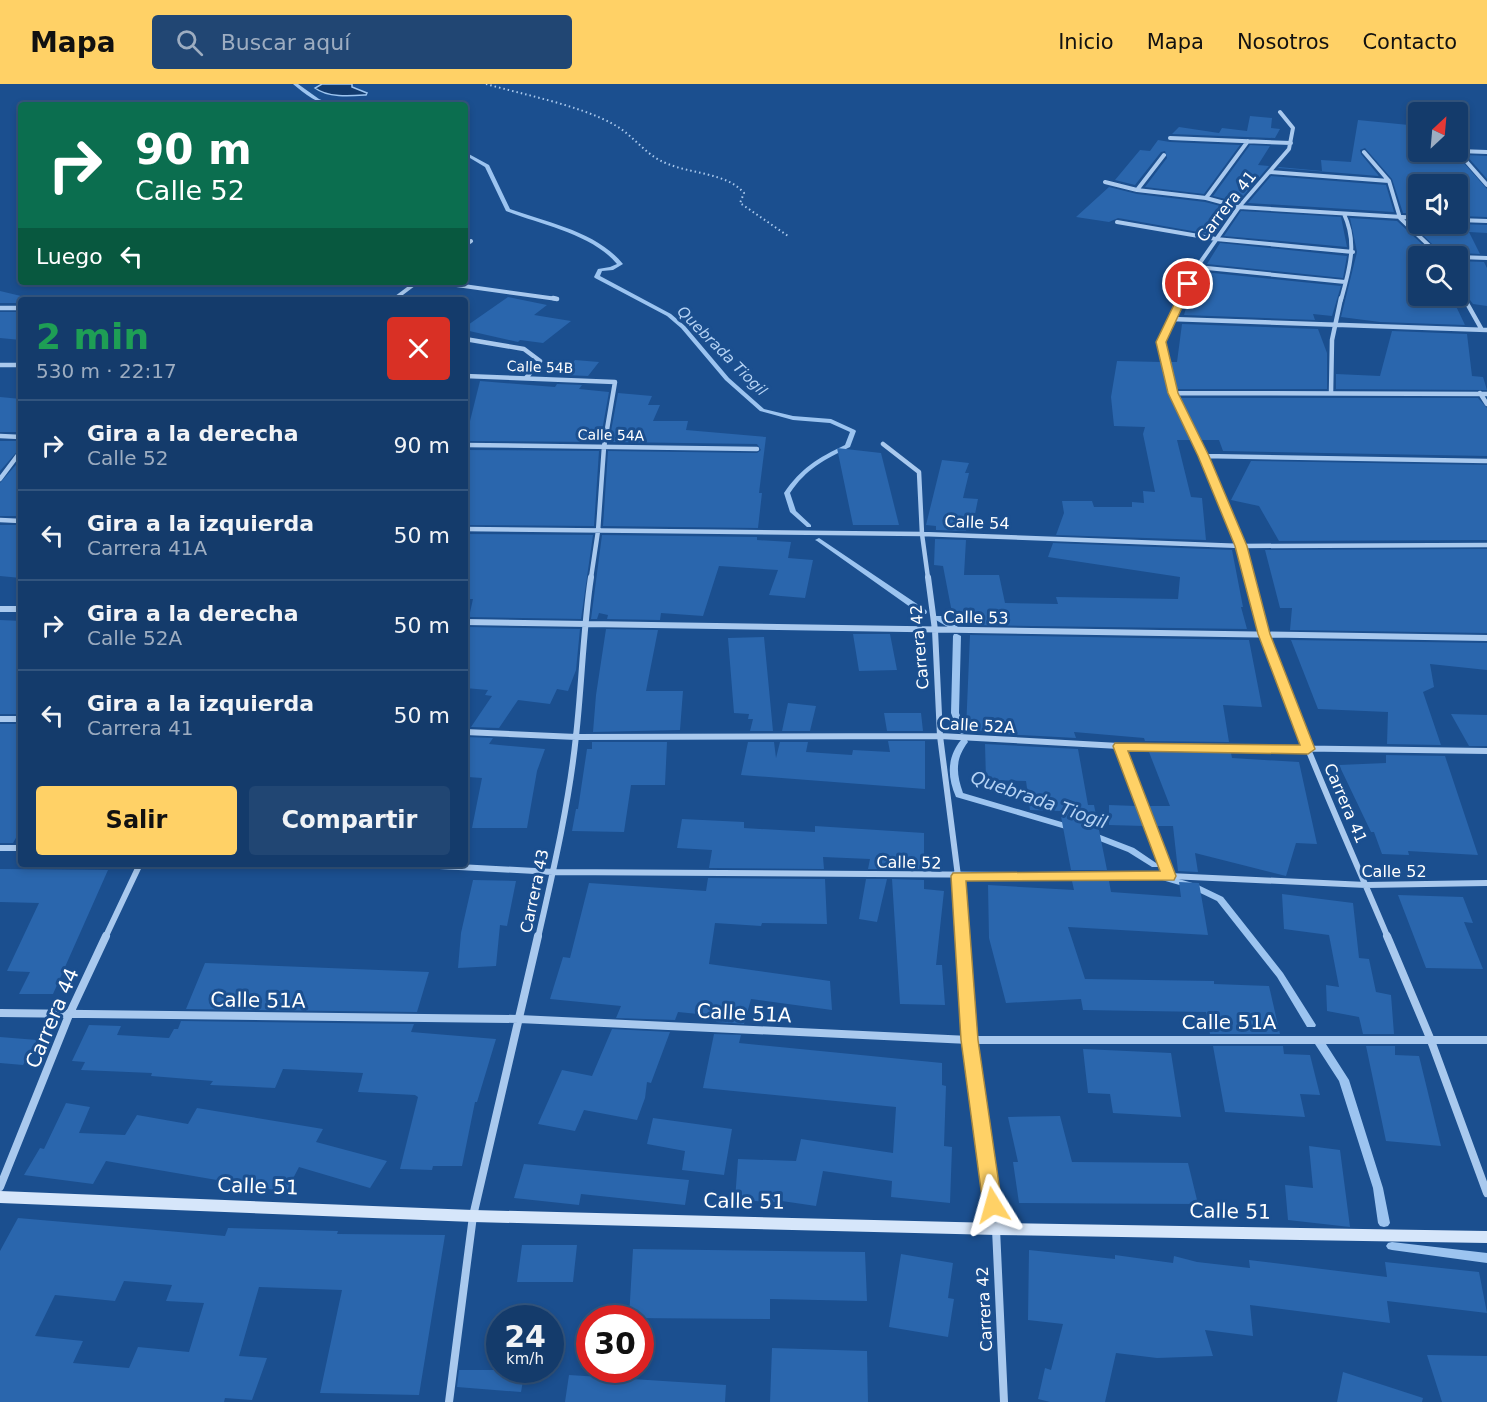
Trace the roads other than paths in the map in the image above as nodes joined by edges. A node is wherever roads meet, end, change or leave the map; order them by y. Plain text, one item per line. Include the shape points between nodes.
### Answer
1 (1280, 112) dead end
2 (1170, 138) dead end
3 (1248, 141) junction
4 (1291, 143) junction
5 (1468, 151) edge
6 (1364, 152) dead end
7 (1487, 152) edge
8 (1164, 155) dead end
9 (1467, 162) edge
10 (1270, 172) junction
11 (1389, 181) junction
12 (1105, 182) dead end
13 (1487, 185) edge
14 (1137, 190) junction
15 (1206, 198) junction
16 (1239, 207) junction
17 (1344, 214) junction
18 (1400, 218) junction
19 (1408, 218) edge
20 (1468, 220) edge
21 (1487, 221) edge
22 (1117, 222) dead end
23 (1215, 239) junction
24 (471, 241) dead end
25 (468, 243) edge
26 (1429, 246) edge
27 (1353, 252) junction
28 (1468, 257) edge
29 (1487, 258) edge
30 (1197, 267) junction
31 (1345, 282) junction
32 (413, 285) edge
33 (457, 285) edge
34 (397, 297) edge
35 (557, 299) dead end
36 (1468, 304) edge
37 (0, 308) edge
38 (18, 308) edge
39 (1171, 319) junction
40 (1334, 324) junction
41 (1484, 330) edge
42 (468, 340) edge
43 (0, 365) edge
44 (18, 365) edge
45 (468, 376) edge
46 (526, 378) junction
47 (615, 382) joint
48 (1173, 393) junction
49 (1331, 393) junction
50 (1480, 393) junction
51 (1487, 394) edge
52 (1487, 404) edge
53 (0, 436) edge
54 (18, 437) edge
55 (883, 444) dead end
56 (468, 445) edge
57 (604, 447) junction
58 (757, 449) dead end
59 (18, 456) edge
60 (1203, 456) junction
61 (1487, 461) edge
62 (0, 479) edge
63 (0, 520) edge
64 (18, 520) edge
65 (468, 529) edge
66 (598, 531) junction
67 (922, 534) junction
68 (1487, 545) edge
69 (1241, 546) junction
70 (0, 609) edge
71 (18, 609) edge
72 (468, 622) edge
73 (585, 625) junction
74 (935, 630) junction
75 (1264, 634) junction
76 (1487, 638) edge
77 (0, 719) edge
78 (18, 719) edge
79 (468, 732) edge
80 (940, 736) junction
81 (576, 737) junction
82 (1119, 746) junction
83 (1308, 749) junction
84 (1487, 751) edge
85 (0, 848) edge
86 (18, 848) edge
87 (139, 867) edge
88 (459, 867) edge
89 (553, 872) junction
90 (958, 876) junction
91 (1169, 876) junction
92 (1487, 883) edge
93 (1366, 885) junction
94 (0, 1013) edge
95 (69, 1015) junction
96 (519, 1019) junction
97 (1430, 1038) junction
98 (969, 1040) junction
99 (1487, 1040) edge
100 (0, 1187) edge
101 (1487, 1193) edge
102 (0, 1197) edge
103 (473, 1216) junction
104 (996, 1228) junction
105 (1487, 1237) edge
106 (449, 1402) edge
107 (1004, 1402) edge

1 - 4 street via 1293,128
2 - 3 street
3 - 4 street
3 - 15 street
4 - 10 street, Carrera 41
5 - 7 street
6 - 11 street
8 - 14 street
9 - 13 street
10 - 11 street
10 - 16 street, Carrera 41
11 - 18 street
12 - 14 street
14 - 15 street
15 - 16 street
16 - 17 street
16 - 23 street, Carrera 41
17 - 18 street
17 - 27 street via 1351,225
18 - 19 street
18 - 26 street
20 - 21 street
22 - 23 street
23 - 27 street
23 - 30 street, Carrera 41
24 - 25 street
27 - 31 street
28 - 29 street
30 - 31 street
30 - 39 street, Carrera 41
31 - 40 street
32 - 34 street
33 - 35 street
36 - 41 street
37 - 38 street
39 - 40 street
39 - 48 street, Carrera 41 via 1161,342
40 - 41 street
40 - 49 street
42 - 46 street via 524,349 540,361
43 - 44 street
45 - 46 street, Calle 54B
46 - 47 street, Calle 54B
47 - 57 street, Carrera 43
48 - 49 street
48 - 60 street, Carrera 41
49 - 50 street
50 - 51 street
50 - 52 street
53 - 54 street
55 - 67 street, Carrera 42 via 919,472
56 - 57 street, Calle 54A
57 - 58 street, Calle 54A
57 - 66 street, Carrera 43
59 - 62 street
60 - 61 street
60 - 69 street, Carrera 41
63 - 64 street
65 - 66 street, Calle 54
66 - 67 street, Calle 54
66 - 73 street, Carrera 43
67 - 69 street, Calle 54
67 - 74 street, Carrera 42
68 - 69 street, Calle 54
69 - 75 street, Carrera 41
70 - 71 street
72 - 73 street, Calle 53
73 - 74 street, Calle 53
73 - 81 street, Carrera 43
74 - 75 street, Calle 53
74 - 80 street, Carrera 42
75 - 76 street, Calle 53
75 - 83 street, Carrera 41
77 - 78 street
79 - 81 street, Calle 52A
80 - 81 street, Calle 52A
80 - 82 street, Calle 52A
80 - 90 street, Carrera 42
81 - 89 street, Carrera 43
82 - 83 street, Calle 52A
82 - 91 street
83 - 84 street, Calle 52A
83 - 93 street, Carrera 41
85 - 86 street
87 - 95 street, Carrera 44
88 - 89 street, Calle 52
89 - 90 street, Calle 52
89 - 96 street, Carrera 43
90 - 91 street, Calle 52
90 - 98 street, Carrera 42
91 - 93 street, Calle 52
92 - 93 street, Calle 52
93 - 97 street, Carrera 41
94 - 95 street, Calle 51A
95 - 96 street, Calle 51A
95 - 100 street, Carrera 44
96 - 98 street, Calle 51A
96 - 103 street, Carrera 43
97 - 98 street, Calle 51A
97 - 99 street, Calle 51A
97 - 101 street, Carrera 41
98 - 104 street, Carrera 42
102 - 103 street, Calle 51
103 - 104 street, Calle 51
103 - 106 street, Carrera 43
104 - 105 street, Calle 51
104 - 107 street, Carrera 42

